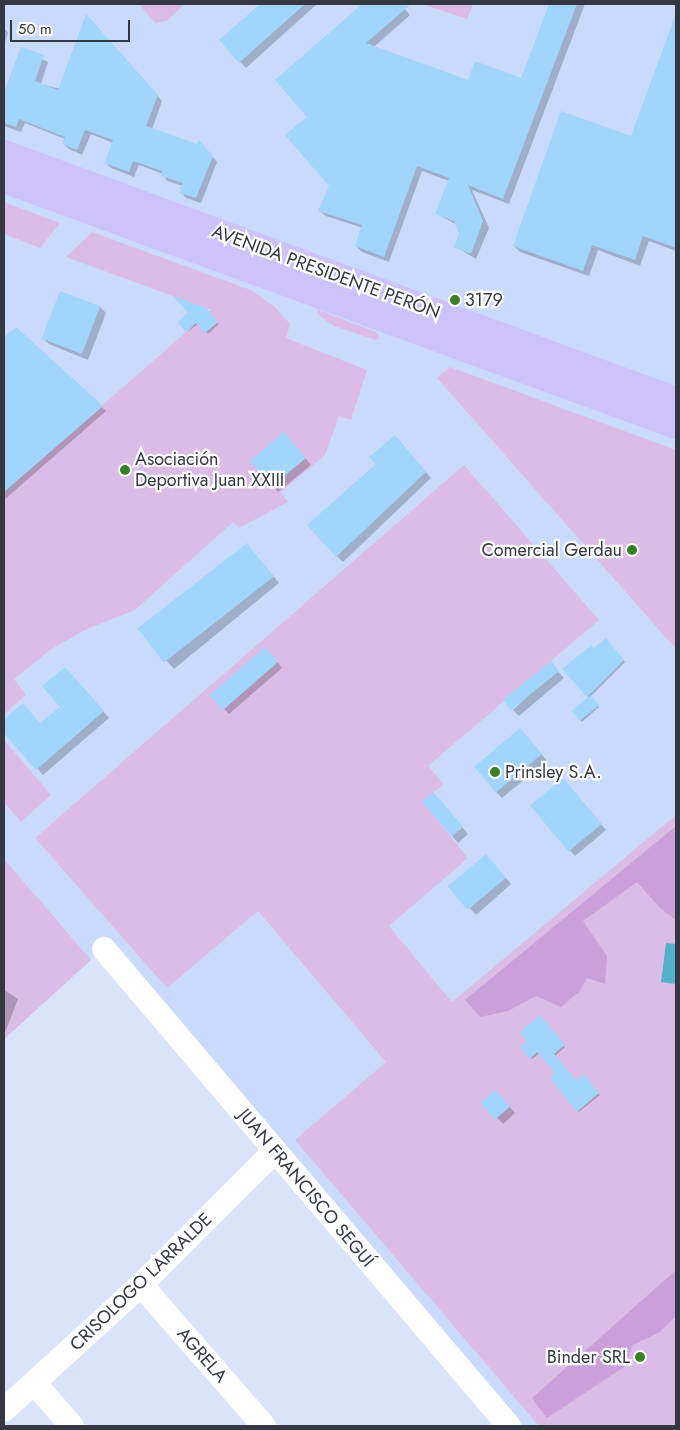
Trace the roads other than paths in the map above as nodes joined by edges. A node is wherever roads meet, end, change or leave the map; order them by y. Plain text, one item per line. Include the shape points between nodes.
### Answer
1 (4, 154) edge
2 (4, 179) edge
3 (676, 401) edge
4 (676, 425) edge
5 (104, 949) dead end
6 (275, 1151) junction
7 (141, 1285) junction
8 (34, 1383) junction
9 (4, 1410) edge
10 (72, 1426) edge
11 (264, 1426) edge
12 (509, 1426) edge

1 - 3 main road, AVENIDA PRESIDENTE PERÓN
2 - 4 main road, AVENIDA PRESIDENTE PERÓN
5 - 6 street, JUAN FRANCISCO SEGUÍ
6 - 7 street, CRISOLOGO LARRALDE
6 - 12 street, JUAN FRANCISCO SEGUÍ
7 - 8 street, CRISOLOGO LARRALDE
7 - 11 street, AGRELA
8 - 9 street, CRISOLOGO LARRALDE
8 - 10 street

